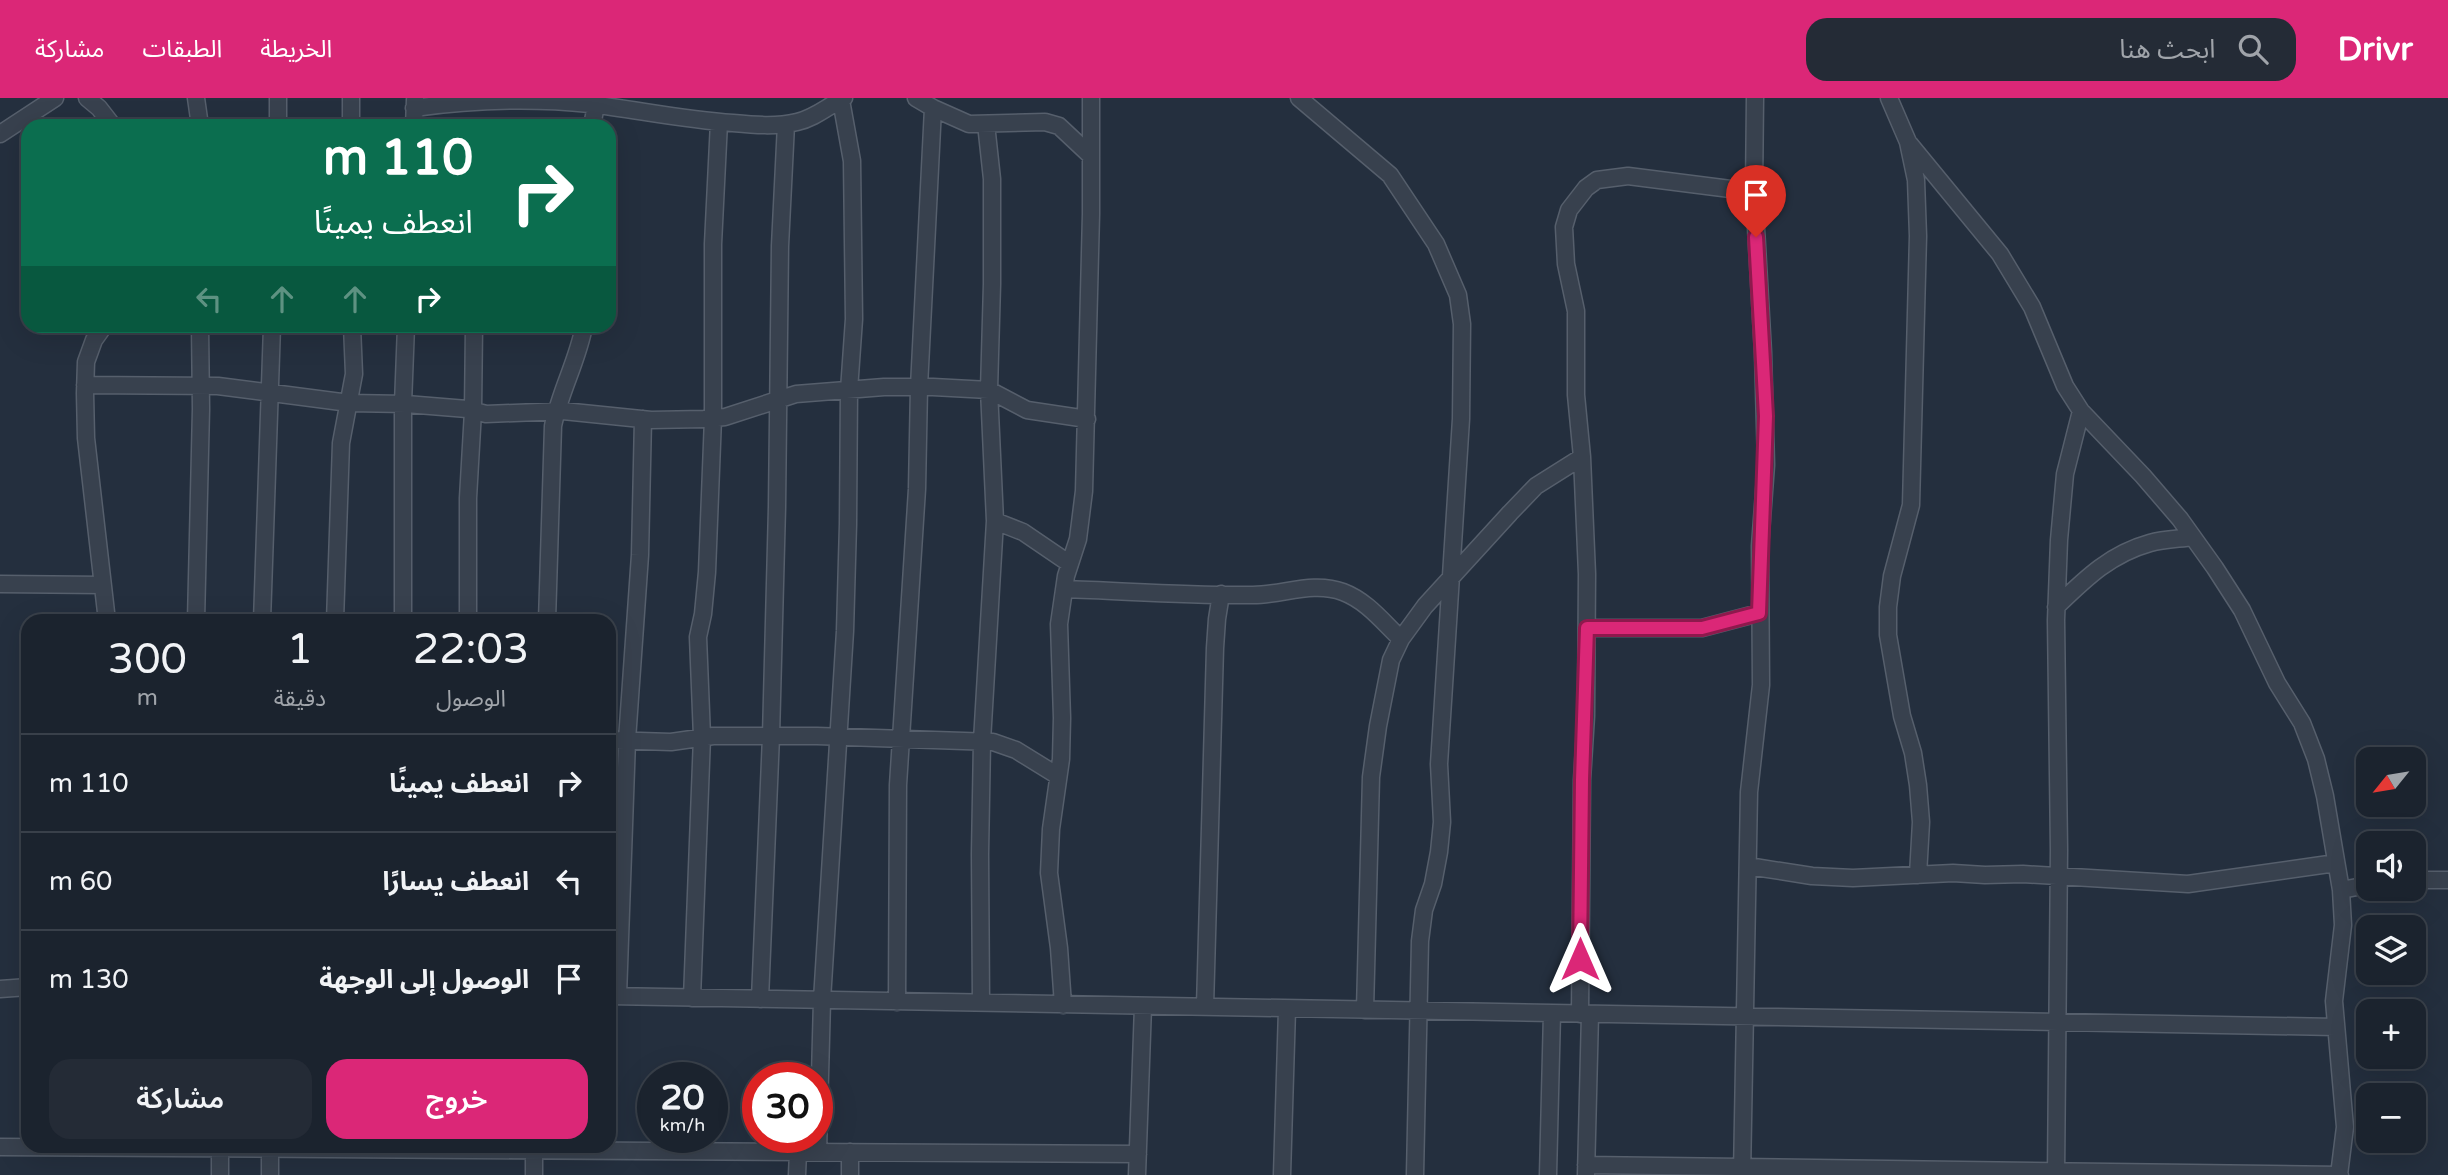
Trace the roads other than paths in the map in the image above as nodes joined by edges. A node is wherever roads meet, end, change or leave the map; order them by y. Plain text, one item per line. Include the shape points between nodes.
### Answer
1 (55, 98) edge
2 (87, 98) edge
3 (196, 98) edge
4 (278, 98) edge
5 (351, 98) edge
6 (916, 98) edge
7 (1091, 98) edge
8 (1299, 98) edge
9 (1755, 98) edge
10 (1889, 98) edge
11 (842, 99) edge
12 (415, 103) edge
13 (596, 105) junction
14 (933, 108) junction
15 (23, 119) edge
16 (108, 119) edge
17 (199, 119) edge
18 (278, 119) edge
19 (351, 119) edge
20 (593, 119) edge
21 (21, 120) edge
22 (719, 122) junction
23 (786, 124) junction
24 (986, 124) junction
25 (0, 134) edge
26 (1908, 142) junction
27 (1091, 156) junction
28 (1754, 192) junction
29 (100, 333) edge
30 (200, 333) edge
31 (272, 333) edge
32 (352, 333) edge
33 (406, 333) edge
34 (474, 333) edge
35 (583, 333) edge
36 (85, 385) junction
37 (200, 385) junction
38 (919, 387) junction
39 (849, 390) junction
40 (989, 390) junction
41 (270, 394) junction
42 (777, 399) junction
43 (349, 403) junction
44 (402, 404) junction
45 (473, 411) junction
46 (556, 411) junction
47 (2081, 411) junction
48 (713, 418) junction
49 (643, 419) junction
50 (1087, 419) junction
51 (1582, 457) junction
52 (995, 522) junction
53 (2193, 537) junction
54 (1070, 564) junction
55 (1450, 580) junction
56 (0, 584) edge
57 (103, 585) junction
58 (1064, 589) junction
59 (1221, 594) junction
60 (2056, 607) junction
61 (1759, 613) junction
62 (106, 614) edge
63 (195, 614) edge
64 (262, 614) edge
65 (335, 614) edge
66 (403, 614) edge
67 (468, 614) edge
68 (547, 614) edge
69 (1587, 628) junction
70 (1401, 639) junction
71 (771, 736) junction
72 (840, 736) junction
73 (702, 737) junction
74 (902, 738) junction
75 (616, 740) edge
76 (627, 740) junction
77 (982, 741) junction
78 (1058, 776) junction
79 (2336, 863) junction
80 (1748, 866) junction
81 (2059, 874) junction
82 (1918, 875) junction
83 (2426, 880) edge
84 (2448, 880) edge
85 (2356, 887) edge
86 (2341, 890) junction
87 (616, 957) edge
88 (21, 988) edge
89 (0, 989) edge
90 (616, 996) edge
91 (692, 998) junction
92 (760, 999) junction
93 (822, 1000) junction
94 (897, 1002) junction
95 (981, 1003) junction
96 (1063, 1005) junction
97 (1143, 1006) junction
98 (1206, 1007) junction
99 (1287, 1009) junction
100 (1365, 1010) junction
101 (1419, 1011) junction
102 (1552, 1013) junction
103 (1585, 1014) junction
104 (1746, 1016) junction
105 (2058, 1023) junction
106 (2335, 1027) junction
107 (820, 1062) edge
108 (0, 1147) edge
109 (21, 1147) edge
110 (616, 1149) edge
111 (742, 1151) edge
112 (833, 1152) edge
113 (850, 1152) junction
114 (220, 1153) edge
115 (270, 1153) edge
116 (534, 1153) edge
117 (798, 1153) edge
118 (1138, 1154) junction
119 (1586, 1170) edge
120 (1742, 1171) edge
121 (2056, 1173) edge
122 (220, 1175) edge
123 (270, 1175) edge
124 (534, 1175) edge
125 (797, 1175) edge
126 (849, 1175) edge
127 (1137, 1175) edge
128 (1282, 1175) edge
129 (1415, 1175) edge
130 (1548, 1175) edge
131 (2339, 1175) edge

1 - 15 street
2 - 16 street
3 - 17 street
4 - 18 street
5 - 19 street
6 - 14 street
7 - 27 street
8 - 55 street via 1390,175 1436,244 1458,295 1461,419
9 - 28 street
10 - 26 street
11 - 23 street via 811,118
11 - 39 street via 853,195 854,319
12 - 13 street
13 - 20 street
13 - 22 street
14 - 24 street via 969,124
14 - 38 street
21 - 25 street
22 - 23 street
22 - 48 street via 713,244
23 - 42 street
24 - 27 street via 1045,122 1059,126
24 - 40 street via 992,179
26 - 47 street via 2000,254 2032,307 2054,362
26 - 82 street via 1916,180 1918,236 1913,465 1911,505 1892,576 1888,635 1918,785
27 - 50 street
28 - 51 street via 1611,177 1597,180 1569,210 1564,244 1576,311
28 - 61 street via 1766,416
29 - 36 street via 89,350
30 - 37 street
31 - 41 street
32 - 43 street via 354,374
33 - 44 street
34 - 45 street
35 - 46 street
36 - 37 street
36 - 57 street via 86,438
37 - 41 street
37 - 63 street
38 - 39 street
38 - 40 street
38 - 74 street
39 - 42 street
39 - 72 street
40 - 50 street via 1027,410
40 - 52 street
41 - 43 street
41 - 64 street
42 - 48 street
42 - 71 street
43 - 44 street
43 - 65 street via 341,443
44 - 45 street
44 - 66 street
45 - 46 street
45 - 67 street
46 - 49 street
46 - 68 street
47 - 53 street
47 - 60 street via 2065,474
48 - 49 street
48 - 73 street via 707,572 698,637
49 - 76 street via 640,555
50 - 54 street via 1080,527
51 - 55 street via 1536,486
51 - 69 street
52 - 54 street via 1023,532
52 - 77 street
53 - 60 street via 2153,542 2122,553 2094,570
53 - 79 street via 2242,610 2301,723 2316,759
54 - 58 street
55 - 70 street
55 - 101 street via 1439,764 1442,822 1420,941
56 - 57 street
57 - 62 street
58 - 59 street
58 - 78 street via 1059,624 1062,718
59 - 70 street via 1255,596 1306,588 1341,591 1358,598
59 - 98 street via 1216,628
60 - 81 street
61 - 69 street via 1702,628
61 - 80 street via 1761,685 1749,792
69 - 103 street via 1582,780
70 - 100 street via 1388,673 1371,777
71 - 72 street
71 - 73 street
71 - 92 street
72 - 74 street
72 - 93 street
73 - 76 street via 671,742
73 - 91 street
74 - 77 street
74 - 94 street
75 - 76 street
76 - 87 street
77 - 78 street via 1016,750
77 - 95 street
78 - 96 street via 1049,873
79 - 81 street via 2188,884
79 - 86 street
80 - 82 street via 1839,878
80 - 104 street
81 - 82 street
81 - 105 street
83 - 84 street
85 - 86 street
86 - 106 street via 2343,925 2333,1001
88 - 89 street
90 - 91 street
91 - 92 street
92 - 93 street
93 - 94 street
93 - 107 street
94 - 95 street
95 - 96 street
96 - 97 street
97 - 98 street
97 - 118 street
98 - 99 street
99 - 100 street
99 - 128 street
100 - 101 street
101 - 102 street
101 - 129 street
102 - 103 street
102 - 130 street
103 - 104 street
103 - 119 street
104 - 105 street
104 - 120 street
105 - 106 street
105 - 121 street
106 - 131 street via 2345,1127
108 - 109 street
110 - 111 street
112 - 113 street
113 - 118 street
113 - 126 street
114 - 122 street
115 - 123 street
116 - 124 street
117 - 125 street
118 - 127 street
119 - 120 street
120 - 121 street
121 - 131 street

